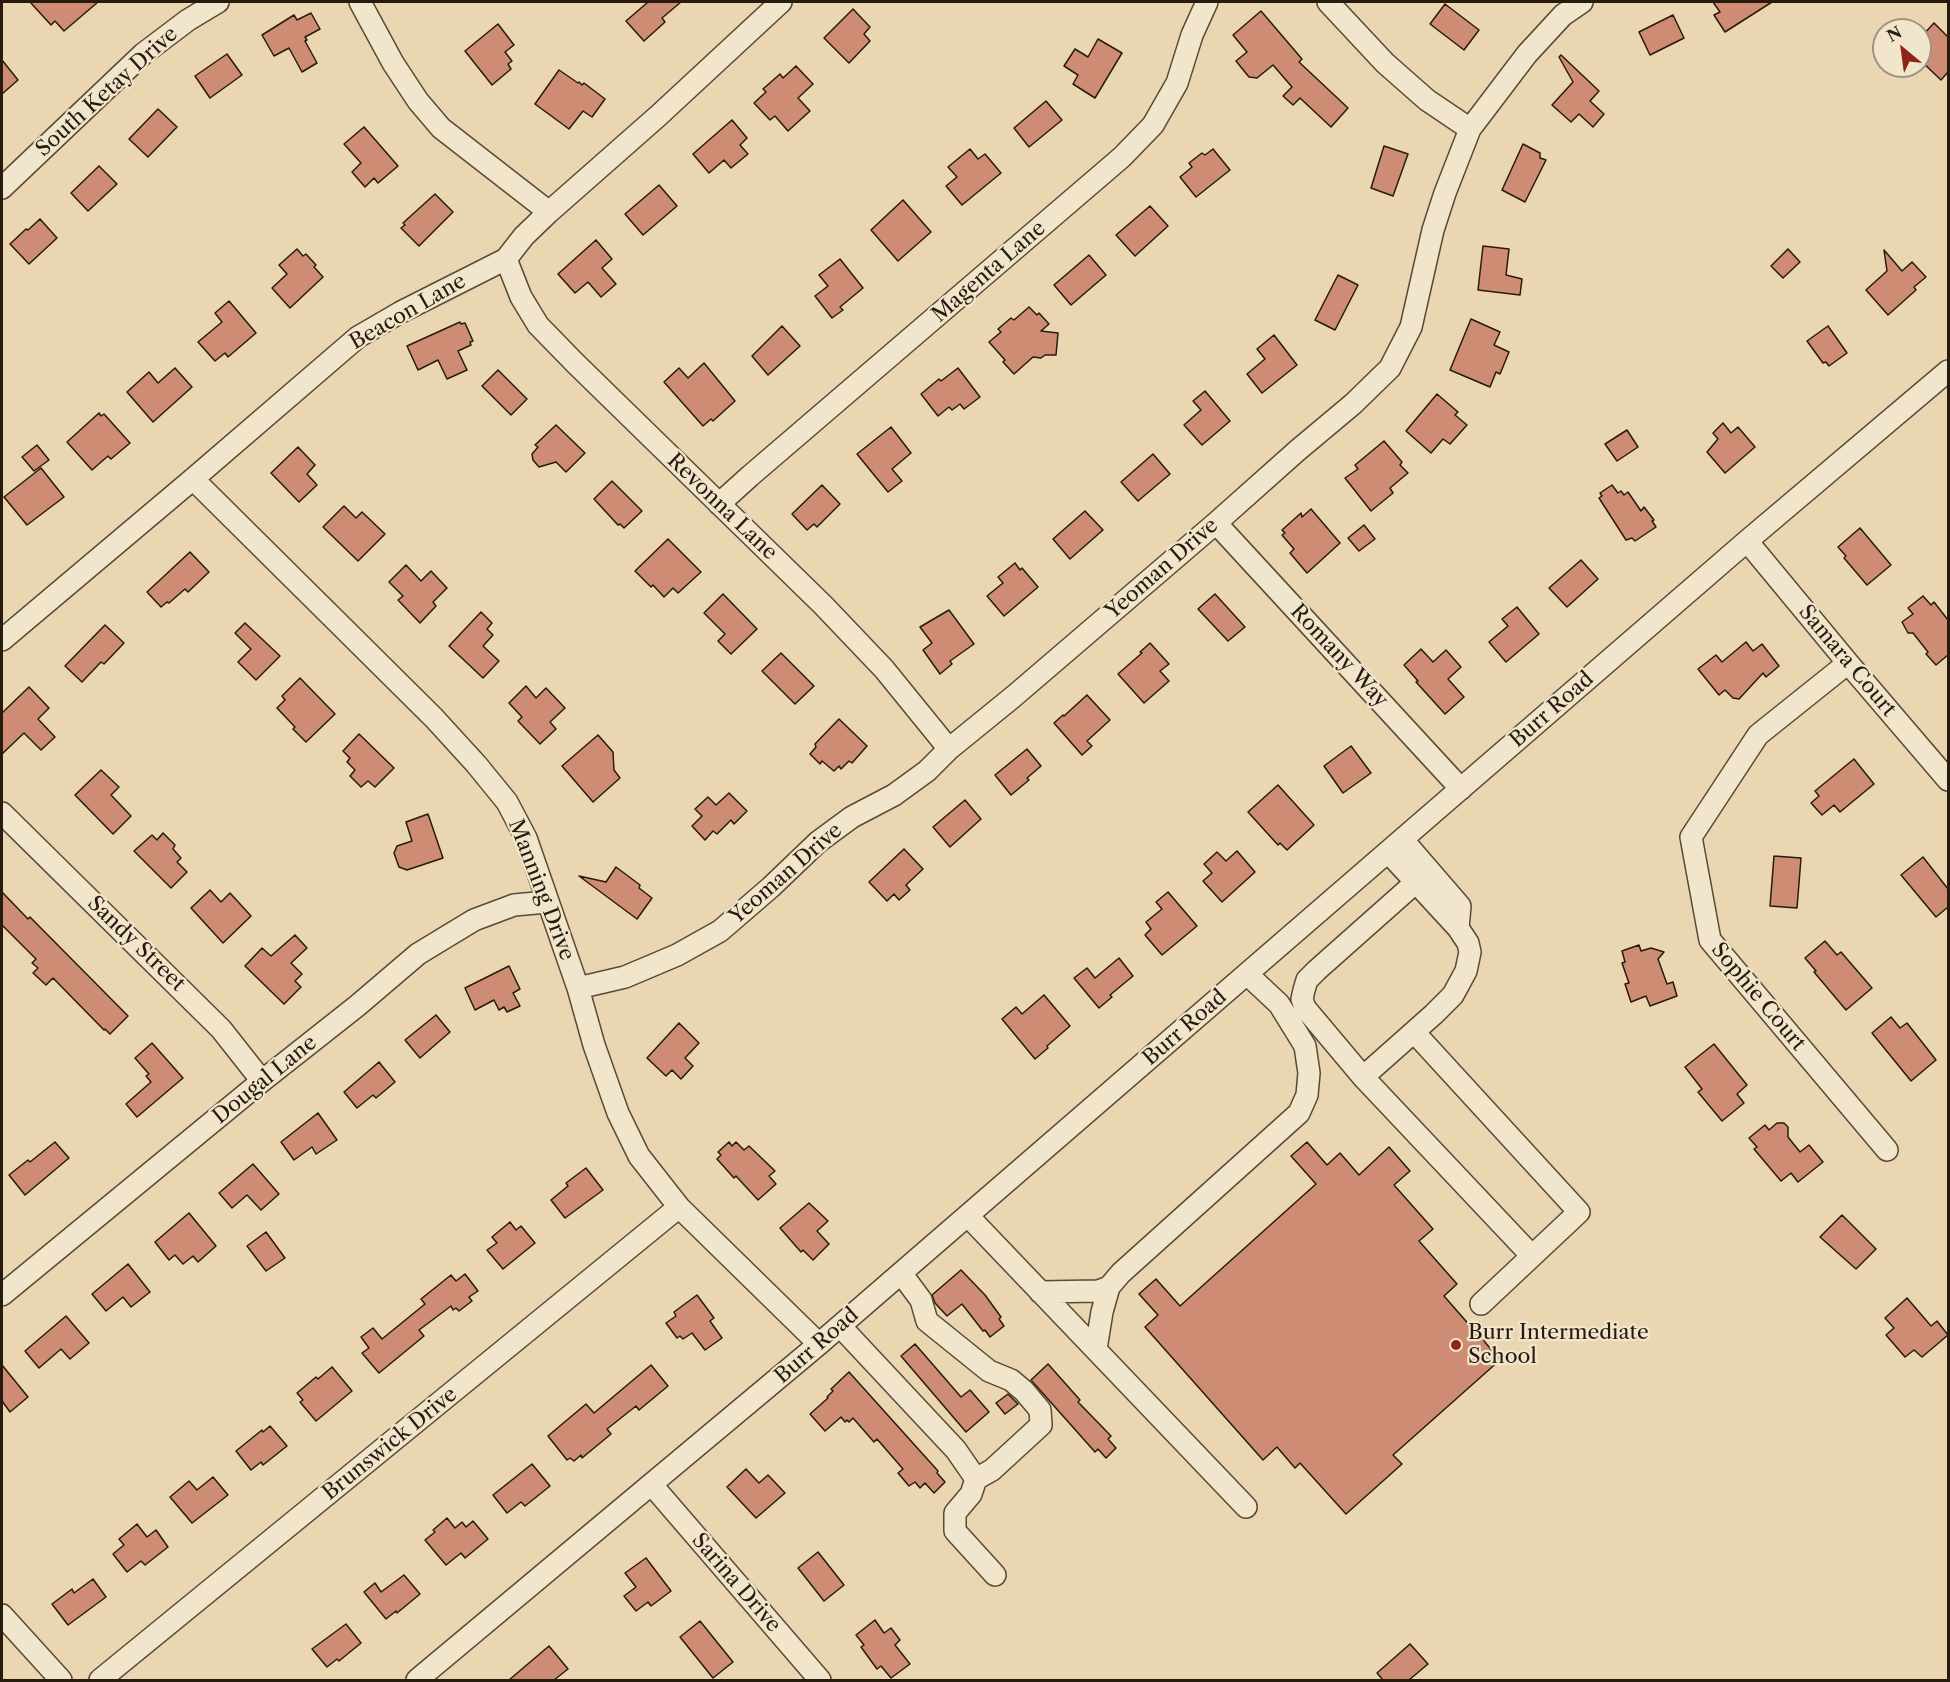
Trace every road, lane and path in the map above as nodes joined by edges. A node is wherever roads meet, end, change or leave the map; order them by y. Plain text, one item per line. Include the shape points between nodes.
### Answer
1 (218, 2) edge
2 (360, 2) edge
3 (781, 2) edge
4 (1207, 2) edge
5 (1328, 2) edge
6 (1582, 2) edge
7 (1470, 129) junction
8 (2, 189) edge
9 (549, 212) junction
10 (506, 259) junction
11 (1948, 371) edge
12 (193, 480) junction
13 (719, 504) junction
14 (1216, 523) junction
15 (1747, 541) junction
16 (2, 640) edge
17 (1848, 663) junction
18 (949, 749) junction
19 (1948, 780) edge
20 (1461, 789) junction
21 (2, 813) edge
22 (1396, 846) junction
23 (1415, 883) junction
24 (547, 902) junction
25 (1458, 928) junction
26 (1247, 974) junction
27 (578, 988) junction
28 (1414, 1032) junction
29 (1363, 1077) junction
30 (262, 1081) junction
31 (1887, 1150) dead end
32 (679, 1207) junction
33 (968, 1216) junction
34 (1531, 1255) junction
35 (901, 1274) junction
36 (1109, 1287) junction
37 (1041, 1292) junction
38 (2, 1295) edge
39 (1481, 1304) dead end
40 (840, 1326) junction
41 (819, 1344) junction
42 (1096, 1349) junction
43 (976, 1479) junction
44 (652, 1485) junction
45 (1246, 1507) dead end
46 (994, 1575) dead end
47 (2, 1616) edge
48 (62, 1680) edge
49 (100, 1680) edge
50 (417, 1680) edge
51 (820, 1680) edge

1 - 8 street, South Ketay Drive via 143,54
2 - 9 street via 393,63 441,128
3 - 9 street, Beacon Lane
4 - 13 street, Magenta Lane via 1178,83 1153,125 1113,165
5 - 7 street via 1385,63 1427,100
6 - 7 street, Yeoman Drive via 1563,15 1527,54
7 - 14 street, Yeoman Drive via 1433,230 1412,327 1390,368
9 - 10 street, Beacon Lane
10 - 12 street, Beacon Lane via 358,337
10 - 13 street, Revonna Lane via 521,297 538,325
11 - 15 street, Burr Road
12 - 16 street, Beacon Lane
12 - 24 street, Manning Drive via 476,764 507,802 525,838
13 - 18 street, Revonna Lane via 876,661
14 - 18 street, Yeoman Drive
14 - 20 street, Romany Way
15 - 17 street, Samara Court
15 - 20 street, Burr Road
17 - 19 street, Samara Court
17 - 31 street, Sophie Court via 1758,735 1691,837 1710,940
18 - 27 street, Yeoman Drive via 894,795 852,817 818,842 720,931 678,956 625,977
20 - 22 street, Burr Road
21 - 30 street, Sandy Street via 221,1029
22 - 23 street
22 - 25 street via 1460,906
22 - 26 street, Burr Road
23 - 25 street
23 - 29 street via 1317,970 1304,990 1305,1008
24 - 27 street, Manning Drive
24 - 30 street, Dougal Lane via 514,905 474,920 418,954
25 - 28 street via 1470,952 1466,971 1453,994
26 - 33 street, Burr Road
26 - 36 street via 1279,1004 1305,1046 1307,1095 1299,1113
27 - 32 street, Manning Drive via 618,1113 639,1156
28 - 29 street
28 - 34 street via 1578,1212
29 - 34 street
30 - 38 street, Dougal Lane
32 - 41 street, Manning Drive
32 - 49 street, Brunswick Drive
33 - 35 street, Burr Road
33 - 37 street
34 - 39 street
35 - 40 street, Burr Road
35 - 43 street via 921,1300 927,1321 989,1371 1024,1390 1040,1410 1041,1425 992,1470
36 - 37 street via 1098,1291
36 - 42 street
37 - 42 street
40 - 41 street, Burr Road
40 - 43 street via 956,1450
41 - 44 street, Burr Road
42 - 45 street
43 - 46 street via 971,1494 955,1513 955,1531
44 - 50 street, Burr Road
44 - 51 street, Sarina Drive
47 - 48 street

